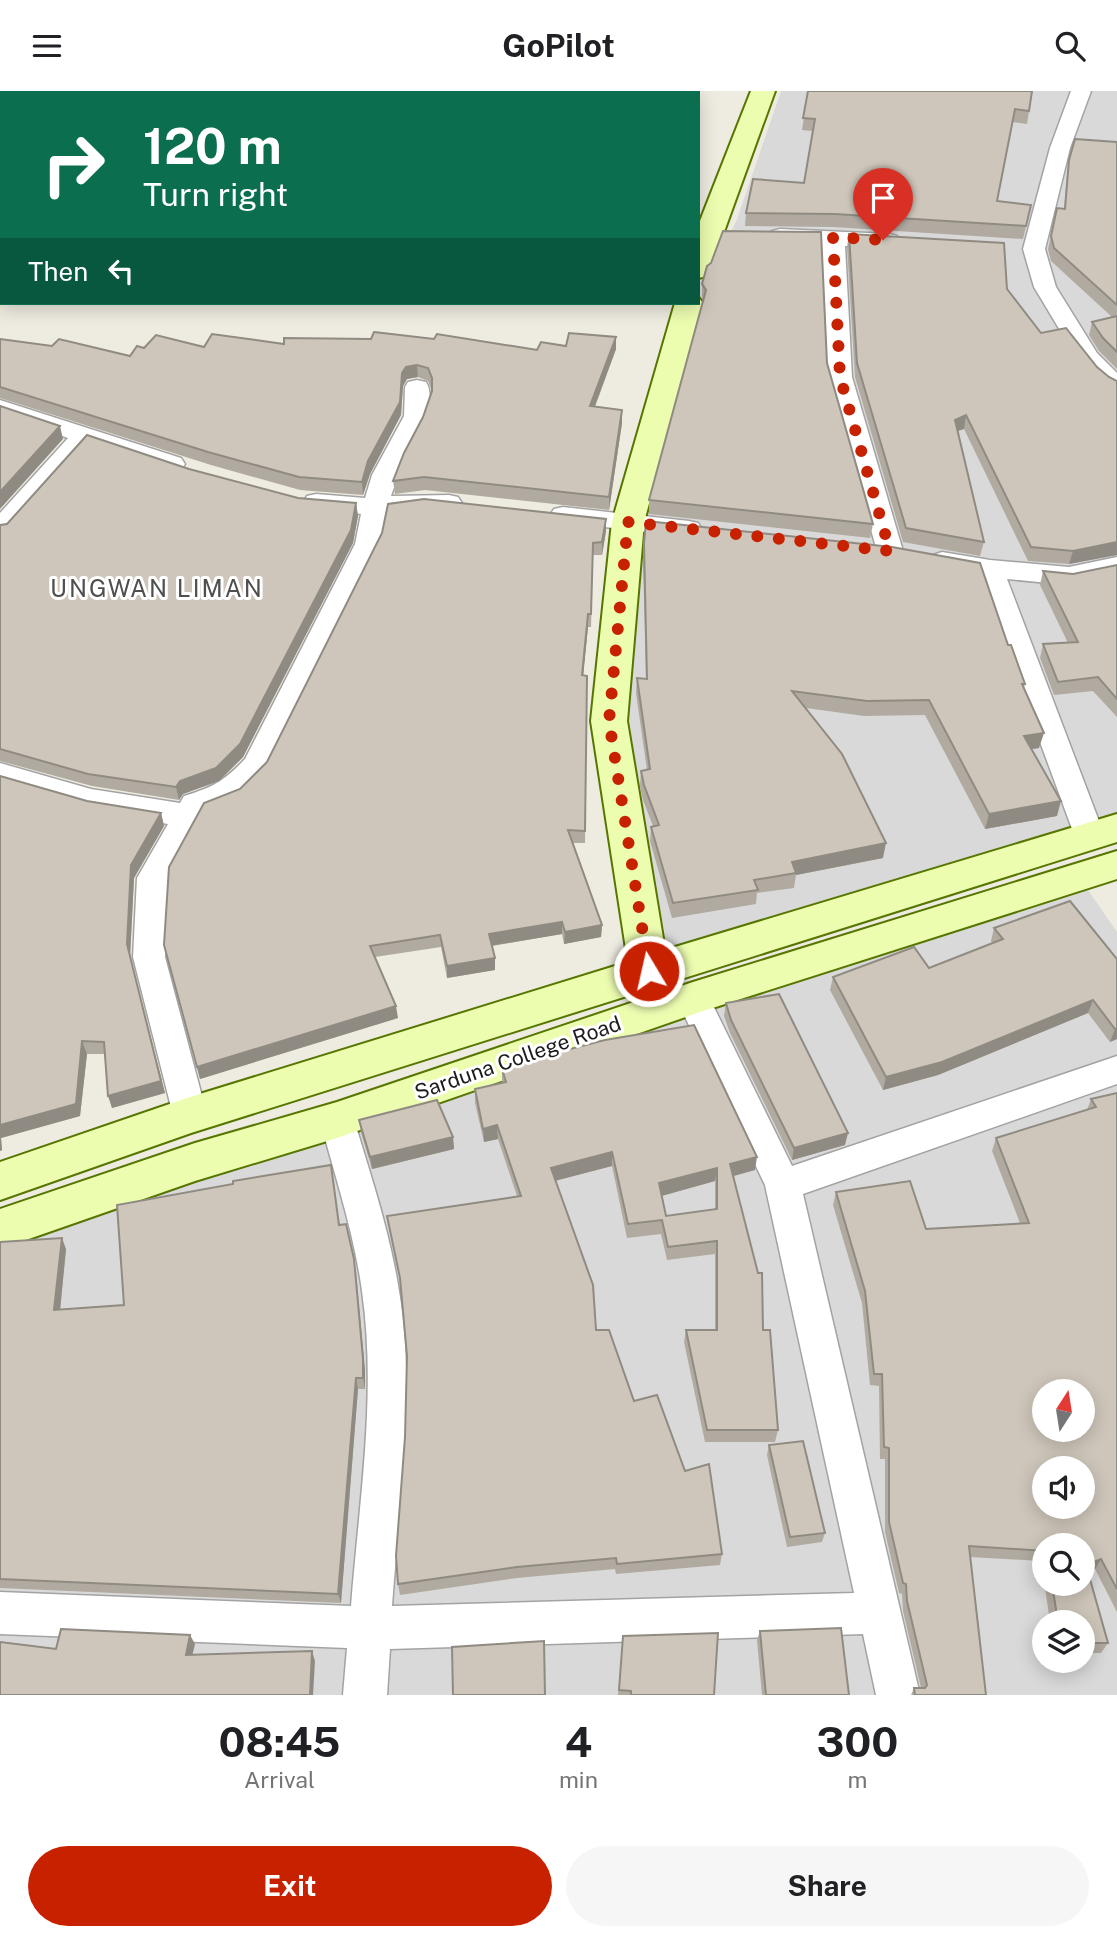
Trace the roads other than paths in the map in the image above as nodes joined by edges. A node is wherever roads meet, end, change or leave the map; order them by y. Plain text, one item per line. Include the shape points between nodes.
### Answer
1 (763, 91) edge
2 (1081, 91) edge
3 (708, 235) junction
4 (736, 236) edge
5 (764, 236) edge
6 (833, 237) junction
7 (913, 242) edge
8 (1007, 248) edge
9 (1034, 249) junction
10 (700, 263) edge
11 (688, 305) edge
12 (417, 387) dead end
13 (1117, 387) edge
14 (0, 407) edge
15 (85, 434) junction
16 (201, 474) edge
17 (287, 498) edge
18 (479, 506) edge
19 (375, 507) junction
20 (533, 512) edge
21 (628, 522) junction
22 (0, 529) edge
23 (710, 531) edge
24 (862, 548) edge
25 (890, 551) junction
26 (1117, 566) edge
27 (990, 569) junction
28 (0, 774) edge
29 (189, 816) junction
30 (1110, 856) edge
31 (649, 971) junction
32 (694, 998) junction
33 (1117, 1070) edge
34 (190, 1115) junction
35 (337, 1120) junction
36 (0, 1181) edge
37 (783, 1185) junction
38 (0, 1230) edge
39 (0, 1613) edge
40 (880, 1613) junction
41 (371, 1628) junction
42 (365, 1695) edge
43 (898, 1695) edge

1 - 3 street
2 - 9 street via 1060,148
3 - 4 street
3 - 10 street
5 - 6 street
6 - 7 street
6 - 25 street via 840,377
8 - 9 street
9 - 13 street via 1045,288 1088,357
11 - 21 street
12 - 19 street via 416,416 385,475
14 - 15 street
15 - 16 street
15 - 22 street
17 - 19 street
18 - 19 street via 425,501
19 - 29 street via 368,544 257,765 218,800 195,804
20 - 21 street
21 - 23 street
21 - 31 street via 609,721
24 - 25 street
25 - 27 street
26 - 27 street via 1069,576
27 - 30 street
28 - 29 street via 91,800
29 - 34 street via 153,878 149,957
30 - 31 street, Sarduna College Road
30 - 32 street, Sarduna College Road
31 - 34 street, Sarduna College Road
32 - 35 street, Sarduna College Road
32 - 37 street
33 - 37 street
34 - 36 street, Sarduna College Road
35 - 38 street, Sarduna College Road via 195,1162
35 - 41 street via 381,1292 387,1393
37 - 40 street
39 - 41 street
40 - 41 street
40 - 43 street
41 - 42 street

